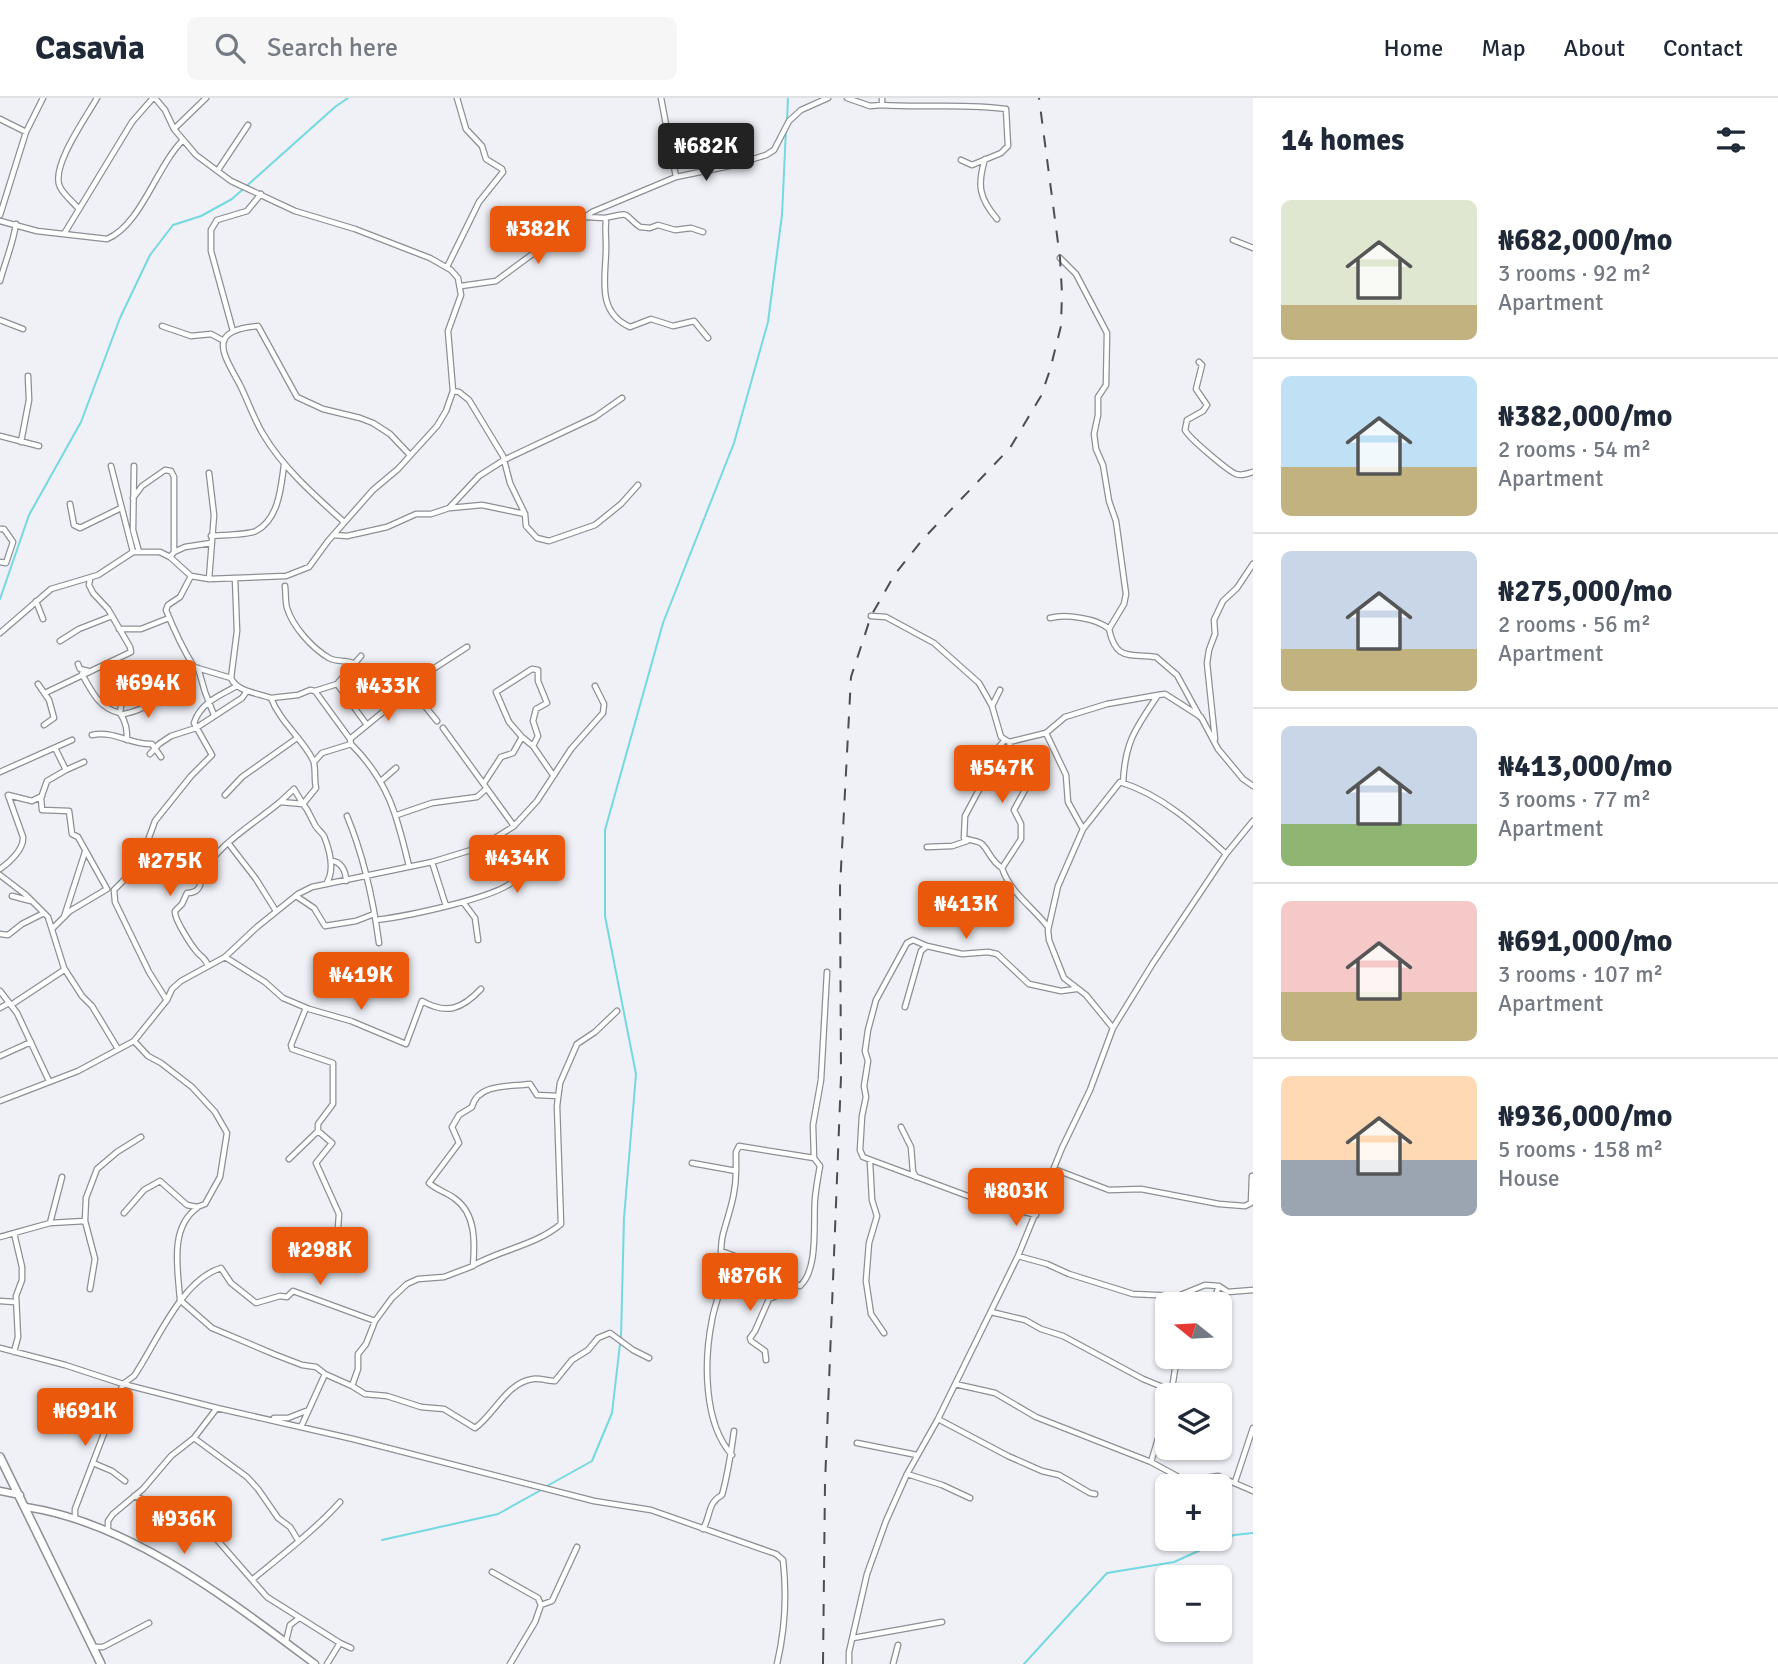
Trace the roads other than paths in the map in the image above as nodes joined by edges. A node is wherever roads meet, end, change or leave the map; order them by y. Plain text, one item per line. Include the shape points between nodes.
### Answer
1 (43, 98) edge
2 (97, 98) edge
3 (154, 98) edge
4 (206, 98) edge
5 (457, 98) edge
6 (661, 98) edge
7 (828, 98) edge
8 (847, 98) edge
9 (882, 98) edge
10 (882, 105) junction
11 (0, 119) edge
12 (248, 125) dead end
13 (174, 129) junction
14 (26, 132) junction
15 (183, 140) junction
16 (985, 159) junction
17 (961, 160) dead end
18 (218, 170) junction
19 (676, 177) junction
20 (261, 194) junction
21 (78, 208) junction
22 (0, 215) edge
23 (585, 217) junction
24 (605, 218) junction
25 (997, 219) dead end
26 (0, 221) edge
27 (16, 224) junction
28 (703, 232) dead end
29 (64, 234) junction
30 (1233, 240) dead end
31 (1253, 248) edge
32 (1060, 258) dead end
33 (447, 267) junction
34 (0, 281) edge
35 (461, 286) junction
36 (0, 320) edge
37 (162, 326) dead end
38 (23, 329) dead end
39 (233, 331) junction
40 (708, 338) dead end
41 (224, 341) junction
42 (1199, 362) dead end
43 (28, 376) dead end
44 (453, 391) junction
45 (622, 398) dead end
46 (0, 436) edge
47 (21, 442) junction
48 (39, 446) dead end
49 (409, 454) junction
50 (504, 460) junction
51 (284, 465) junction
52 (111, 466) dead end
53 (134, 466) dead end
54 (1253, 472) edge
55 (209, 473) dead end
56 (638, 485) dead end
57 (132, 498) junction
58 (70, 504) dead end
59 (121, 508) junction
60 (449, 508) junction
61 (525, 514) junction
62 (345, 522) junction
63 (0, 528) edge
64 (334, 535) junction
65 (211, 536) junction
66 (211, 543) junction
67 (136, 552) junction
68 (172, 554) junction
69 (0, 562) edge
70 (1253, 564) edge
71 (191, 576) junction
72 (235, 578) junction
73 (90, 579) junction
74 (209, 579) junction
75 (285, 586) dead end
76 (36, 601) junction
77 (112, 616) junction
78 (871, 617) dead end
79 (169, 618) junction
80 (1050, 618) dead end
81 (43, 619) dead end
82 (118, 629) junction
83 (1109, 629) junction
84 (0, 633) edge
85 (60, 640) dead end
86 (467, 647) dead end
87 (360, 656) dead end
88 (111, 662) junction
89 (78, 664) dead end
90 (355, 664) junction
91 (198, 668) junction
92 (89, 671) junction
93 (82, 674) junction
94 (230, 678) junction
95 (38, 684) dead end
96 (337, 684) junction
97 (237, 686) junction
98 (595, 686) dead end
99 (411, 689) junction
100 (1000, 690) dead end
101 (247, 691) junction
102 (315, 691) junction
103 (45, 693) junction
104 (1158, 695) junction
105 (153, 696) dead end
106 (271, 698) junction
107 (209, 702) junction
108 (992, 706) junction
109 (120, 714) junction
110 (214, 715) junction
111 (1201, 718) junction
112 (437, 720) dead end
113 (367, 724) junction
114 (44, 725) dead end
115 (196, 728) junction
116 (443, 728) dead end
117 (1046, 733) junction
118 (92, 735) dead end
119 (522, 737) junction
120 (296, 738) junction
121 (72, 740) dead end
122 (127, 740) junction
123 (1215, 740) junction
124 (350, 741) junction
125 (1007, 741) junction
126 (533, 746) junction
127 (55, 748) junction
128 (155, 748) junction
129 (150, 754) dead end
130 (161, 757) dead end
131 (83, 762) dead end
132 (314, 762) junction
133 (396, 768) dead end
134 (65, 770) junction
135 (0, 772) edge
136 (554, 775) junction
137 (381, 781) junction
138 (1123, 783) junction
139 (485, 786) junction
140 (1253, 786) edge
141 (225, 795) dead end
142 (42, 796) junction
143 (279, 802) junction
144 (303, 804) junction
145 (347, 816) dead end
146 (397, 816) junction
147 (1253, 821) edge
148 (514, 827) junction
149 (1083, 829) junction
150 (497, 838) junction
151 (968, 841) junction
152 (229, 844) junction
153 (927, 847) dead end
154 (85, 850) junction
155 (1226, 855) junction
156 (331, 862) junction
157 (432, 862) junction
158 (409, 866) junction
159 (1002, 868) junction
160 (0, 869) edge
161 (0, 875) edge
162 (367, 876) junction
163 (346, 881) junction
164 (325, 885) junction
165 (107, 888) junction
166 (114, 890) junction
167 (12, 896) dead end
168 (296, 896) junction
169 (32, 901) junction
170 (462, 901) junction
171 (446, 905) junction
172 (276, 911) junction
173 (44, 913) junction
174 (375, 917) junction
175 (64, 918) junction
176 (1048, 927) junction
177 (52, 929) junction
178 (0, 934) edge
179 (478, 940) dead end
180 (379, 943) dead end
181 (927, 947) junction
182 (225, 957) junction
183 (208, 966) junction
184 (64, 970) junction
185 (827, 972) dead end
186 (481, 989) dead end
187 (1077, 989) junction
188 (0, 990) edge
189 (167, 1000) junction
190 (10, 1004) junction
191 (905, 1007) dead end
192 (0, 1008) edge
193 (306, 1008) junction
194 (617, 1011) dead end
195 (1113, 1028) junction
196 (134, 1041) junction
197 (31, 1042) junction
198 (118, 1049) junction
199 (0, 1056) edge
200 (50, 1081) junction
201 (558, 1096) junction
202 (0, 1101) edge
203 (901, 1127) dead end
204 (318, 1131) junction
205 (141, 1137) dead end
206 (814, 1158) junction
207 (289, 1159) dead end
208 (870, 1161) junction
209 (692, 1163) dead end
210 (1054, 1169) junction
211 (736, 1171) junction
212 (1252, 1176) edge
213 (62, 1177) dead end
214 (916, 1177) junction
215 (200, 1206) junction
216 (124, 1213) dead end
217 (1036, 1215) junction
218 (85, 1221) junction
219 (50, 1223) junction
220 (14, 1233) junction
221 (0, 1237) edge
222 (344, 1241) dead end
223 (721, 1251) junction
224 (1018, 1256) junction
225 (473, 1266) junction
226 (792, 1282) junction
227 (1219, 1286) junction
228 (90, 1289) dead end
229 (1253, 1290) edge
230 (1188, 1292) edge
231 (1217, 1292) edge
232 (1155, 1295) edge
233 (180, 1300) junction
234 (0, 1301) edge
235 (15, 1302) junction
236 (991, 1312) junction
237 (375, 1321) junction
238 (884, 1334) dead end
239 (0, 1348) edge
240 (14, 1352) junction
241 (649, 1358) dead end
242 (766, 1360) dead end
243 (325, 1374) junction
244 (123, 1384) junction
245 (955, 1384) junction
246 (1155, 1385) edge
247 (352, 1386) junction
248 (217, 1408) junction
249 (307, 1410) junction
250 (266, 1419) junction
251 (938, 1419) junction
252 (302, 1427) junction
253 (1253, 1428) edge
254 (734, 1432) dead end
255 (194, 1438) junction
256 (857, 1443) dead end
257 (1155, 1446) edge
258 (732, 1455) junction
259 (917, 1455) junction
260 (0, 1457) edge
261 (1150, 1462) junction
262 (93, 1463) junction
263 (907, 1474) junction
264 (125, 1481) dead end
265 (1235, 1482) junction
266 (0, 1491) edge
267 (1253, 1492) edge
268 (1096, 1494) dead end
269 (20, 1495) junction
270 (134, 1496) junction
271 (970, 1499) dead end
272 (340, 1502) dead end
273 (26, 1507) junction
274 (75, 1517) junction
275 (703, 1529) junction
276 (108, 1531) junction
277 (298, 1540) junction
278 (577, 1548) dead end
279 (492, 1572) dead end
280 (253, 1579) junction
281 (541, 1605) junction
282 (299, 1618) junction
283 (942, 1622) dead end
284 (149, 1623) dead end
285 (853, 1638) junction
286 (286, 1642) junction
287 (340, 1643) junction
288 (898, 1645) dead end
289 (93, 1647) junction
290 (351, 1648) dead end
291 (101, 1664) edge
292 (315, 1664) edge
293 (327, 1664) edge
294 (510, 1664) edge
295 (777, 1664) edge
296 (849, 1664) edge
297 (893, 1664) edge

1 - 14 street
2 - 21 street via 66,148 58,180
3 - 13 street
3 - 21 street via 132,122
4 - 13 street
5 - 33 street via 466,129 482,146 486,159 503,172 479,202
6 - 19 street
7 - 19 street via 789,121 774,150 766,155
8 - 10 street
9 - 10 street
10 - 16 street via 1006,108 1008,146
11 - 14 street
12 - 18 street
13 - 15 street
14 - 22 street
15 - 18 street
15 - 29 street via 121,231 107,239
16 - 17 street via 972,165
16 - 25 street via 980,188 985,205
18 - 20 street
19 - 23 street
20 - 33 street
20 - 39 street via 247,211 217,220 211,230 211,251
21 - 29 street
23 - 24 street
23 - 35 street via 573,220 496,281
24 - 28 street via 624,214 631,215 640,227
24 - 40 street via 603,288 610,309 630,327 651,319 673,326 694,321
26 - 27 street
27 - 29 street
27 - 34 street
30 - 31 street
32 - 83 street via 1076,274 1107,332 1106,384 1098,397 1094,434 1116,521 1126,594
33 - 35 street
35 - 44 street via 447,331
36 - 38 street
37 - 41 street via 191,336 211,334
39 - 41 street
39 - 49 street via 258,326 297,397 373,423
41 - 51 street via 227,365 262,434
42 - 54 street via 1196,389 1207,405 1187,420 1185,430 1233,473
43 - 47 street via 29,400
44 - 49 street via 437,425
44 - 50 street via 465,395 474,407
45 - 50 street via 595,417
46 - 47 street
47 - 48 street
49 - 62 street
50 - 60 street via 479,476
50 - 61 street
51 - 62 street
51 - 65 street via 275,510 256,531
52 - 59 street
53 - 57 street
55 - 65 street via 214,516
56 - 61 street via 595,525 549,541 537,538 526,526
57 - 67 street
57 - 68 street via 165,470 171,471
58 - 59 street via 74,525 80,528
59 - 67 street
60 - 61 street via 482,505
60 - 64 street via 416,514 387,527
62 - 64 street
63 - 69 street via 13,542 6,564
64 - 72 street via 316,560 298,573
65 - 66 street
66 - 68 street
66 - 74 street
67 - 68 street
67 - 73 street
68 - 71 street
70 - 123 street via 1214,620 1208,670
71 - 74 street
71 - 79 street via 180,597 168,605
72 - 74 street
72 - 94 street via 237,631
73 - 76 street via 62,584
73 - 77 street via 93,593
75 - 90 street via 287,610 305,638 329,658
76 - 81 street
76 - 84 street
77 - 82 street
77 - 85 street
78 - 108 street via 886,617 934,643 979,683
79 - 82 street via 141,629
79 - 91 street
80 - 83 street via 1095,620
82 - 88 street via 131,652
83 - 111 street via 1112,643 1123,653 1156,657 1177,676
86 - 99 street
87 - 90 street
88 - 92 street
88 - 109 street via 125,679
89 - 92 street
90 - 96 street
91 - 94 street
91 - 107 street
92 - 93 street
93 - 103 street
93 - 109 street via 108,711
94 - 97 street
95 - 103 street
96 - 102 street
96 - 113 street
97 - 101 street
97 - 107 street
98 - 136 street via 604,704 603,713
99 - 112 street
99 - 113 street
100 - 108 street
101 - 106 street
101 - 110 street
102 - 106 street
102 - 124 street
103 - 114 street via 54,718
104 - 111 street via 1168,695
104 - 117 street via 1065,717
104 - 138 street via 1135,728 1124,759
105 - 109 street via 142,710
106 - 120 street
107 - 110 street
107 - 115 street via 196,717
108 - 125 street via 1001,737
109 - 122 street
110 - 115 street
111 - 123 street
113 - 124 street
115 - 128 street via 171,736
115 - 166 street via 212,755 155,821 139,865
116 - 139 street
117 - 125 street
117 - 149 street via 1066,775 1068,802
118 - 122 street via 103,732
119 - 126 street
119 - 126 street via 509,722 496,692 532,669 538,670 547,703 536,709 533,721 538,736
119 - 139 street via 513,753 501,757
120 - 132 street
120 - 141 street
121 - 127 street
122 - 128 street
123 - 140 street
124 - 132 street via 322,753
124 - 137 street
125 - 151 street via 992,755 965,816 963,832
125 - 159 street via 1026,788 1014,810 1021,824 1021,839
126 - 136 street
127 - 134 street
127 - 135 street
128 - 129 street
128 - 130 street
131 - 134 street
132 - 144 street via 316,788
133 - 137 street
134 - 142 street via 47,781
136 - 148 street
137 - 146 street
138 - 149 street via 1115,786
138 - 155 street via 1155,795
139 - 146 street via 477,797 432,803
139 - 148 street
142 - 154 street via 41,810 69,811 72,834
142 - 160 street via 32,800 8,794 23,843
143 - 144 street
143 - 144 street via 294,789
143 - 152 street
144 - 156 street via 323,834
145 - 162 street
146 - 158 street
147 - 155 street
148 - 150 street
149 - 176 street via 1058,886
150 - 157 street
150 - 170 street via 515,881
151 - 153 street
151 - 159 street via 980,842
152 - 172 street
152 - 183 street via 207,868 199,889 187,893 173,915
154 - 165 street
154 - 175 street
155 - 195 street
156 - 163 street via 345,870
156 - 164 street
157 - 158 street
157 - 171 street
158 - 162 street
159 - 176 street via 1015,894
161 - 169 street
162 - 163 street
162 - 174 street
163 - 164 street
164 - 168 street
165 - 166 street
165 - 175 street
166 - 189 street via 115,902
167 - 169 street
168 - 172 street
168 - 174 street via 314,908 326,926
169 - 173 street
170 - 171 street
170 - 179 street via 475,918
171 - 174 street via 409,916
172 - 182 street
173 - 177 street
173 - 178 street via 8,935
174 - 180 street
175 - 177 street
176 - 187 street via 1057,965
177 - 184 street
181 - 187 street via 961,954 997,954 1029,984 1061,991
181 - 191 street via 921,951
181 - 208 street via 913,940 907,943 874,1007 865,1051 868,1061 860,1150
182 - 183 street
182 - 193 street via 283,998
183 - 189 street via 181,981
184 - 190 street
184 - 198 street
185 - 206 street
186 - 193 street via 466,1004 446,1009 422,1001 406,1044
187 - 195 street
188 - 190 street
189 - 196 street
190 - 192 street
190 - 197 street
193 - 204 street via 292,1049 333,1063 333,1104
194 - 201 street via 577,1044
195 - 210 street
196 - 198 street
196 - 215 street via 192,1087 226,1128 218,1183
197 - 199 street
197 - 200 street
198 - 200 street
200 - 202 street
201 - 225 street via 561,1224 546,1237 491,1255
201 - 225 street via 537,1095 530,1084 482,1091 452,1126 459,1143 429,1183 460,1203 469,1216 475,1238
203 - 214 street via 911,1147
204 - 207 street
204 - 222 street via 332,1143 316,1163 339,1214 338,1228
205 - 218 street via 97,1169 86,1198
206 - 211 street via 739,1146
206 - 226 street via 820,1166 813,1252 804,1283
208 - 214 street
208 - 238 street via 877,1216 866,1281 871,1314
209 - 211 street
210 - 212 street via 1109,1191 1141,1189 1245,1206 1251,1203
210 - 217 street
211 - 223 street via 736,1190
213 - 219 street
214 - 217 street
215 - 216 street via 187,1205 160,1181 144,1190
215 - 233 street via 186,1216 177,1244
217 - 224 street
218 - 219 street
218 - 228 street via 96,1259
219 - 220 street
220 - 221 street
220 - 235 street via 22,1267
223 - 226 street
223 - 258 street via 721,1287 712,1318 707,1390 723,1445
224 - 232 street via 1133,1294
224 - 236 street
225 - 237 street via 407,1284
226 - 242 street via 769,1299 750,1338 765,1351
227 - 229 street via 1228,1292
227 - 230 street via 1205,1285
227 - 231 street
233 - 237 street via 221,1268 231,1283 256,1303 287,1297 293,1291
233 - 243 street via 212,1328
233 - 244 street via 134,1376
234 - 235 street
235 - 240 street via 18,1337
236 - 245 street
236 - 246 street via 1063,1336
237 - 247 street via 358,1354
239 - 240 street
240 - 244 street
241 - 247 street via 610,1333 572,1360 555,1381 533,1378 517,1385 475,1429 444,1409 365,1394
243 - 247 street
243 - 249 street
244 - 248 street
244 - 262 street
245 - 251 street
245 - 261 street via 995,1393 1035,1417
248 - 250 street
248 - 255 street
249 - 250 street via 288,1418
249 - 252 street
250 - 252 street
251 - 259 street
251 - 268 street via 1007,1457
252 - 275 street via 594,1501 651,1510
253 - 265 street
254 - 258 street
255 - 270 street
255 - 277 street via 247,1477
256 - 259 street
257 - 261 street
258 - 275 street via 722,1494 710,1506
259 - 263 street
260 - 269 main road
261 - 265 street via 1186,1481 1218,1476
262 - 264 street
262 - 274 street
263 - 271 street
263 - 285 street via 867,1574
265 - 267 street
266 - 269 street
269 - 273 main road
270 - 276 street via 113,1514
270 - 280 street via 199,1519
272 - 277 street
273 - 274 street
273 - 289 main road
274 - 276 street
275 - 295 street via 783,1560 784,1632
276 - 286 street via 170,1564
277 - 280 street
278 - 281 street via 552,1601
279 - 281 street via 538,1598
280 - 282 street via 267,1597
281 - 294 street
282 - 286 street via 288,1629
282 - 287 street
283 - 285 street
284 - 289 street via 103,1647
285 - 296 street
286 - 292 street
287 - 290 street
287 - 293 street
288 - 297 street
289 - 291 main road

